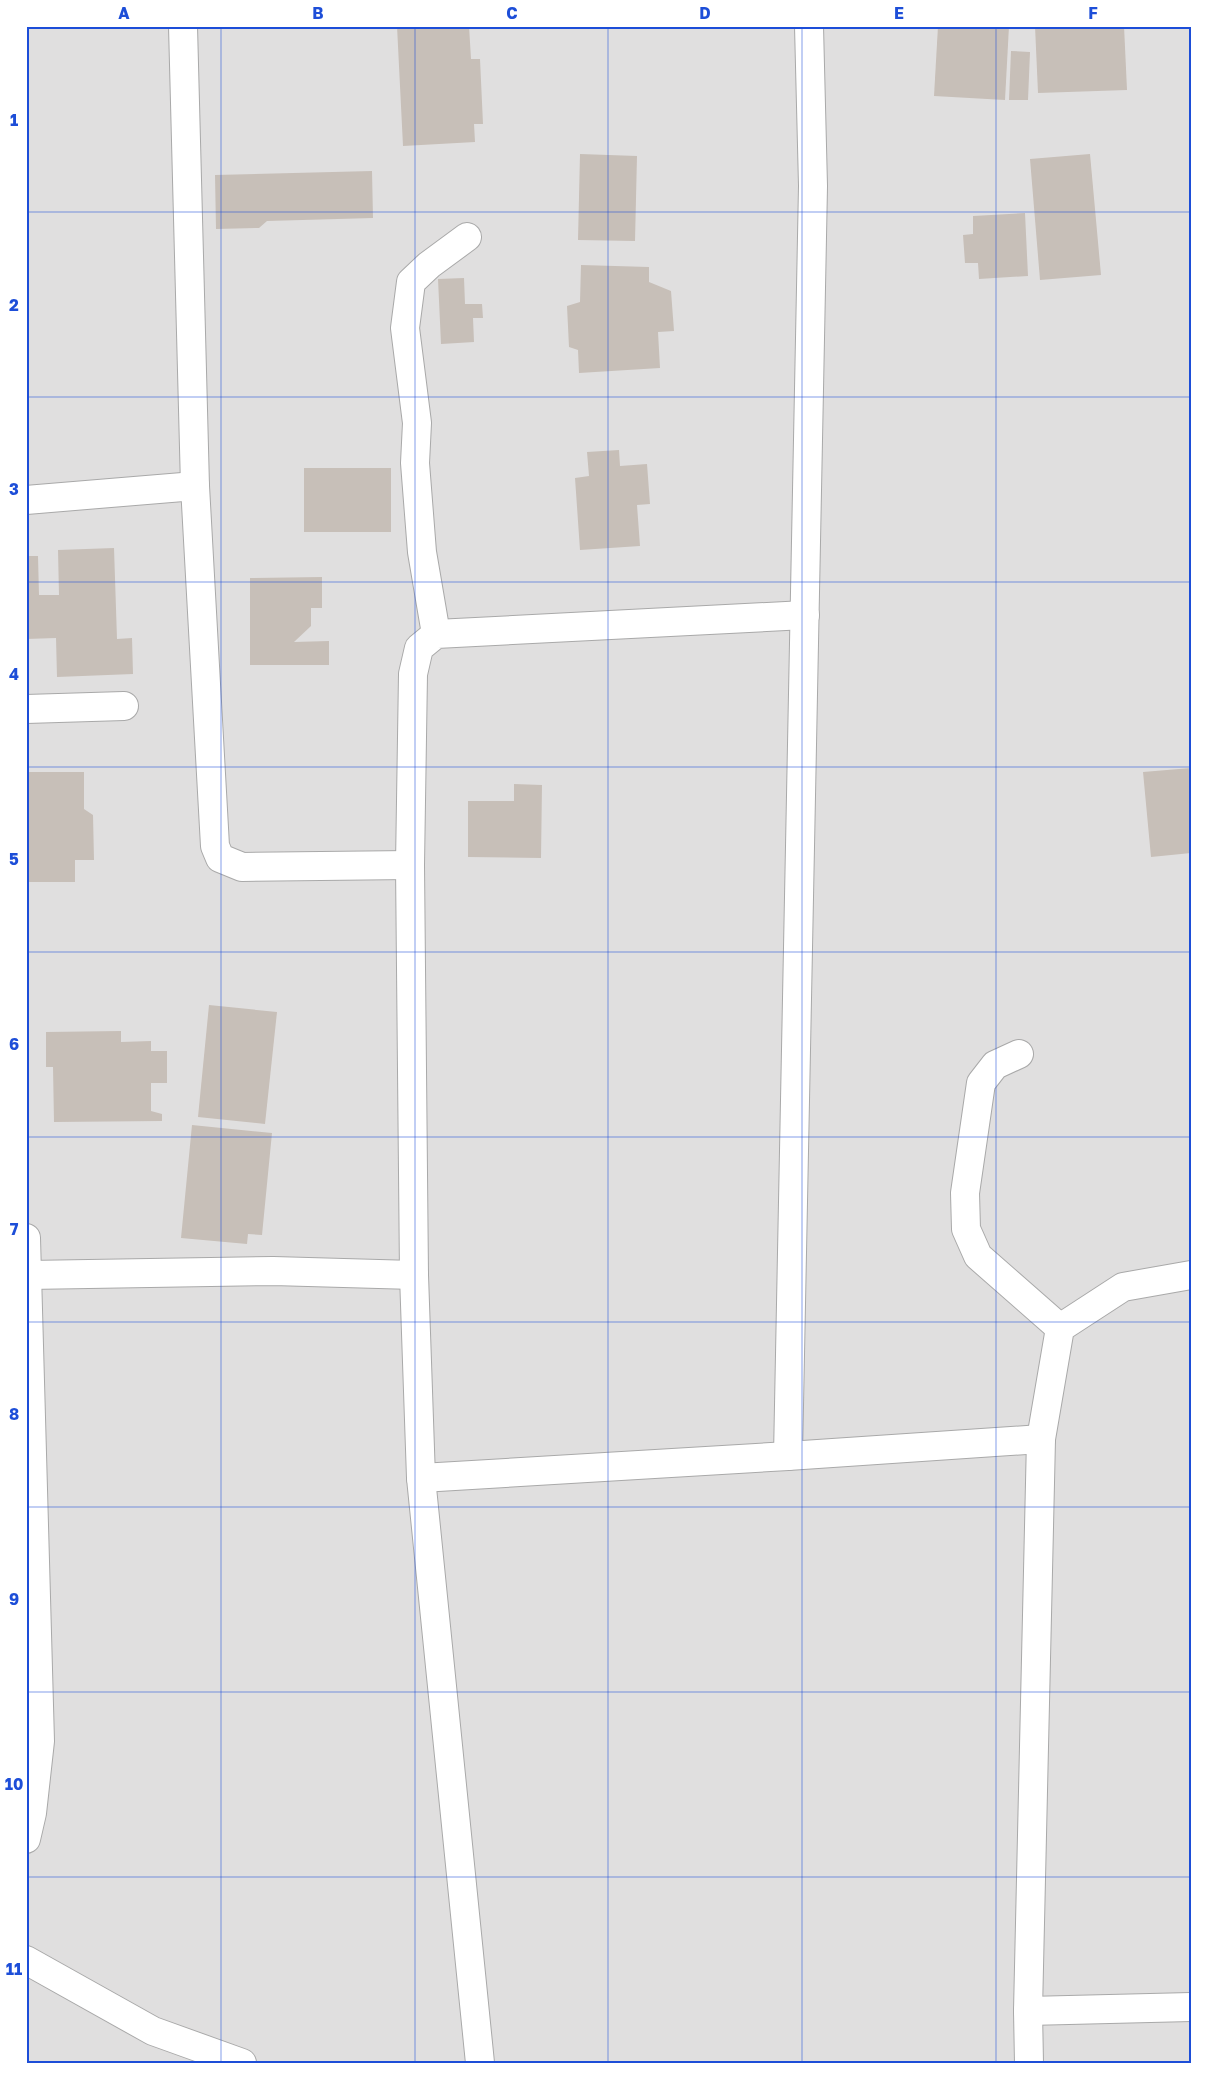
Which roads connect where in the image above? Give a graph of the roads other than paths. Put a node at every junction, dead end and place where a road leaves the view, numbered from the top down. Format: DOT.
graph roads {
  1 [pos="183,26"];
  2 [pos="809,26"];
  3 [pos="467,237"];
  4 [pos="195,486"];
  5 [pos="26,500"];
  6 [pos="805,615"];
  7 [pos="436,634"];
  8 [pos="124,706"];
  9 [pos="26,709"];
  10 [pos="410,865"];
  11 [pos="1019,1054"];
  12 [pos="26,1238"];
  13 [pos="28,1275"];
  14 [pos="414,1275"];
  15 [pos="1191,1275"];
  16 [pos="1060,1328"];
  17 [pos="1041,1439"];
  18 [pos="788,1456"];
  19 [pos="421,1478"];
  20 [pos="28,1821"];
  21 [pos="26,1960"];
  22 [pos="1191,2007"];
  23 [pos="1028,2011"];
  24 [pos="242,2063"];
  25 [pos="480,2063"];
  26 [pos="1029,2063"];
  1 -- 4 [label="street"];
  2 -- 6 [label="street"];
  3 -- 7 [label="street"];
  4 -- 5 [label="street"];
  4 -- 10 [label="street"];
  6 -- 7 [label="street"];
  6 -- 18 [label="street"];
  7 -- 10 [label="street"];
  8 -- 9 [label="street"];
  10 -- 14 [label="street"];
  11 -- 16 [label="street"];
  12 -- 13 [label="street"];
  13 -- 14 [label="street"];
  13 -- 20 [label="street"];
  14 -- 19 [label="street"];
  15 -- 16 [label="street"];
  16 -- 17 [label="street"];
  17 -- 18 [label="street"];
  17 -- 23 [label="street"];
  18 -- 19 [label="street"];
  19 -- 25 [label="street"];
  21 -- 24 [label="street"];
  22 -- 23 [label="street"];
  23 -- 26 [label="street"];
}
